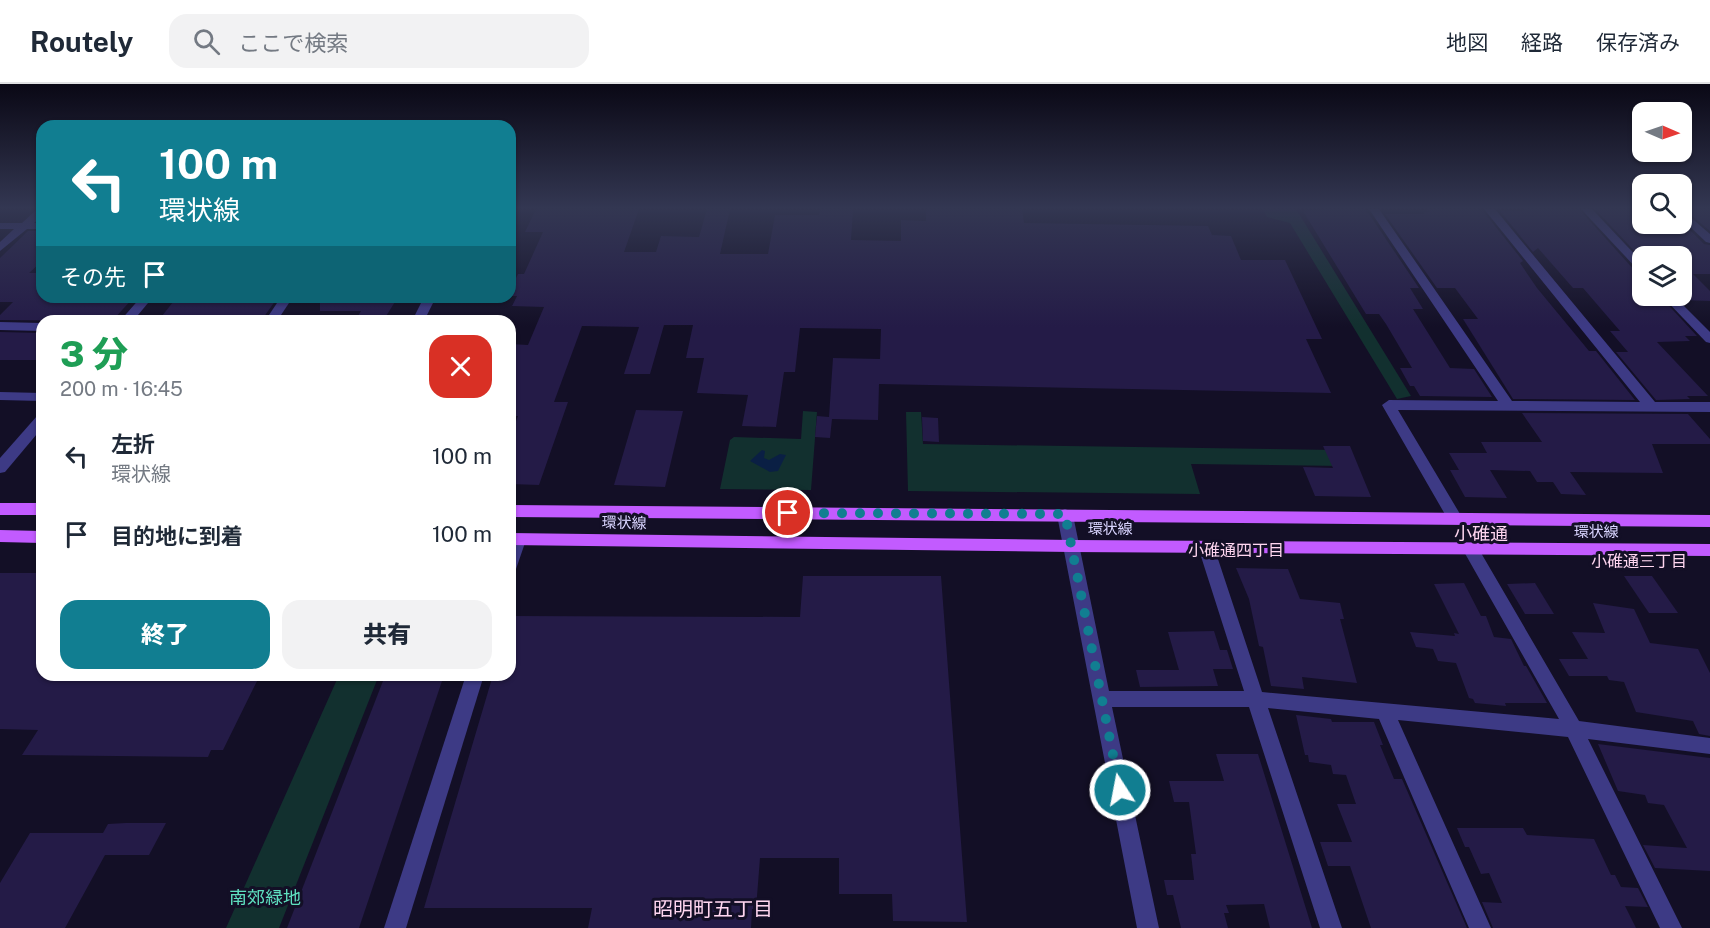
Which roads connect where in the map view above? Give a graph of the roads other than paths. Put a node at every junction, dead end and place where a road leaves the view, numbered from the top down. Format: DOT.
graph roads {
  1 [pos="1401,248"];
  2 [pos="1522,248"];
  3 [pos="142,303"];
  4 [pos="1678,306"];
  5 [pos="131,315"];
  6 [pos="0,326"];
  7 [pos="36,327"];
  8 [pos="1710,339"];
  9 [pos="0,396"];
  10 [pos="36,397"];
  11 [pos="1508,406"];
  12 [pos="1652,406"];
  13 [pos="1705,407"];
  14 [pos="1710,419"];
  15 [pos="36,426"];
  16 [pos="0,468"];
  17 [pos="0,509"];
  18 [pos="36,509"];
  19 [pos="516,511"];
  20 [pos="1065,514"];
  21 [pos="1455,519"];
  22 [pos="1710,521"];
  23 [pos="0,536"];
  24 [pos="36,537"];
  25 [pos="516,540"];
  26 [pos="1071,546"];
  27 [pos="1206,548"];
  28 [pos="1471,550"];
  29 [pos="1710,550"];
  30 [pos="473,681"];
  31 [pos="1102,699"];
  32 [pos="1256,699"];
  33 [pos="1385,711"];
  34 [pos="1574,729"];
  35 [pos="1710,746"];
  36 [pos="395,928"];
  37 [pos="1148,928"];
  38 [pos="1331,928"];
  39 [pos="1480,928"];
  40 [pos="1671,928"];
  1 -- 11 [label="street"];
  2 -- 12 [label="street"];
  3 -- 5 [label="street"];
  4 -- 8 [label="street"];
  6 -- 7 [label="street"];
  9 -- 10 [label="street"];
  11 -- 12 [label="street"];
  11 -- 21 [label="street"];
  12 -- 13 [label="street"];
  13 -- 14 [label="street"];
  15 -- 16 [label="street"];
  17 -- 18 [label="main road"];
  19 -- 20 [label="main road, 環状線"];
  20 -- 21 [label="main road, 環状線"];
  20 -- 26 [label="street"];
  21 -- 22 [label="main road, 環状線"];
  23 -- 24 [label="main road"];
  25 -- 26 [label="main road, 環状線"];
  26 -- 27 [label="main road, 環状線"];
  26 -- 31 [label="street"];
  27 -- 28 [label="main road, 環状線"];
  27 -- 32 [label="street"];
  28 -- 29 [label="main road, 環状線"];
  28 -- 34 [label="street"];
  30 -- 36 [label="street"];
  31 -- 32 [label="street"];
  31 -- 37 [label="street"];
  32 -- 33 [label="street"];
  32 -- 38 [label="street"];
  33 -- 34 [label="street"];
  33 -- 39 [label="street"];
  34 -- 35 [label="street"];
  34 -- 40 [label="street"];
}
